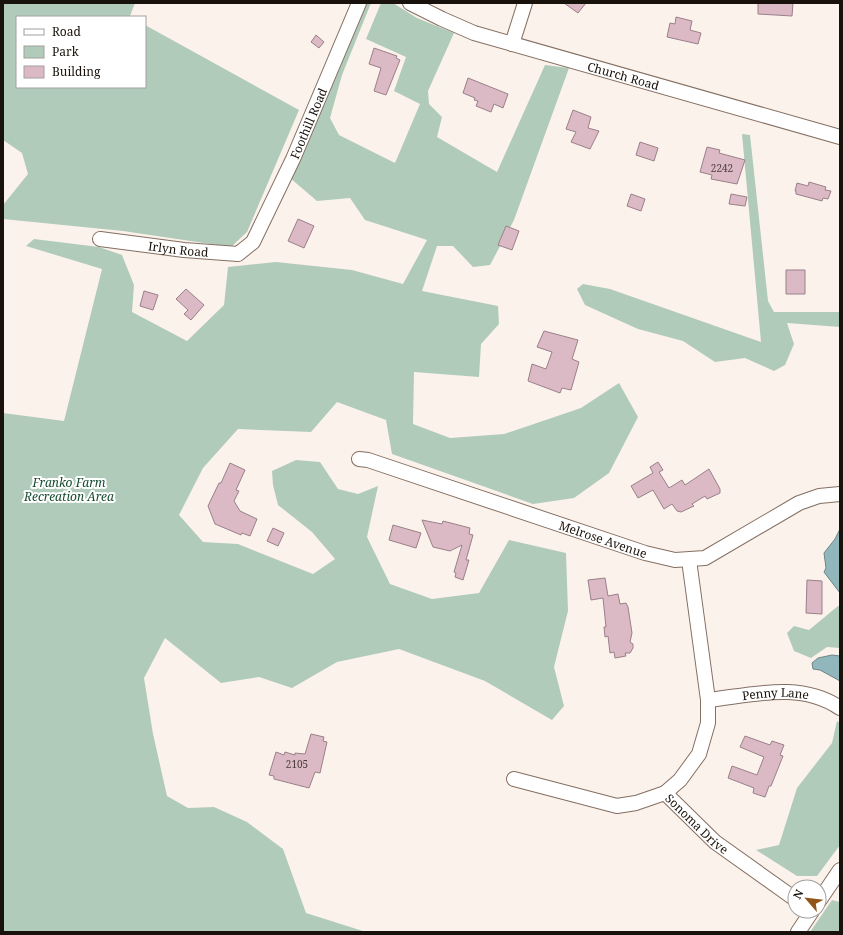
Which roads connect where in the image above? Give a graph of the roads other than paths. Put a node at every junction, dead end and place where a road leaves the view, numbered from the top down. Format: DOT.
graph roads {
  1 [pos="359,3"];
  2 [pos="410,3"];
  3 [pos="525,3"];
  4 [pos="512,44"];
  5 [pos="840,137"];
  6 [pos="100,239"];
  7 [pos="253,242"];
  8 [pos="359,459"];
  9 [pos="840,494"];
  10 [pos="689,560"];
  11 [pos="708,700"];
  12 [pos="840,708"];
  13 [pos="514,779"];
  14 [pos="665,793"];
  15 [pos="840,870"];
  16 [pos="827,889"];
  17 [pos="787,893"];
  18 [pos="807,919"];
  19 [pos="798,932"];
  1 -- 7 [label="street, Foothill Road"];
  2 -- 4 [label="street, Church Road"];
  3 -- 4 [label="street"];
  4 -- 5 [label="street, Church Road"];
  6 -- 7 [label="street, Irlyn Road"];
  8 -- 10 [label="street, Melrose Avenue"];
  9 -- 10 [label="street, Melrose Avenue"];
  10 -- 11 [label="street, Sonoma Drive"];
  11 -- 12 [label="street, Penny Lane"];
  11 -- 14 [label="street, Sonoma Drive"];
  13 -- 14 [label="street"];
  14 -- 17 [label="street, Sonoma Drive"];
  15 -- 16 [label="street"];
  18 -- 19 [label="street"];
}
